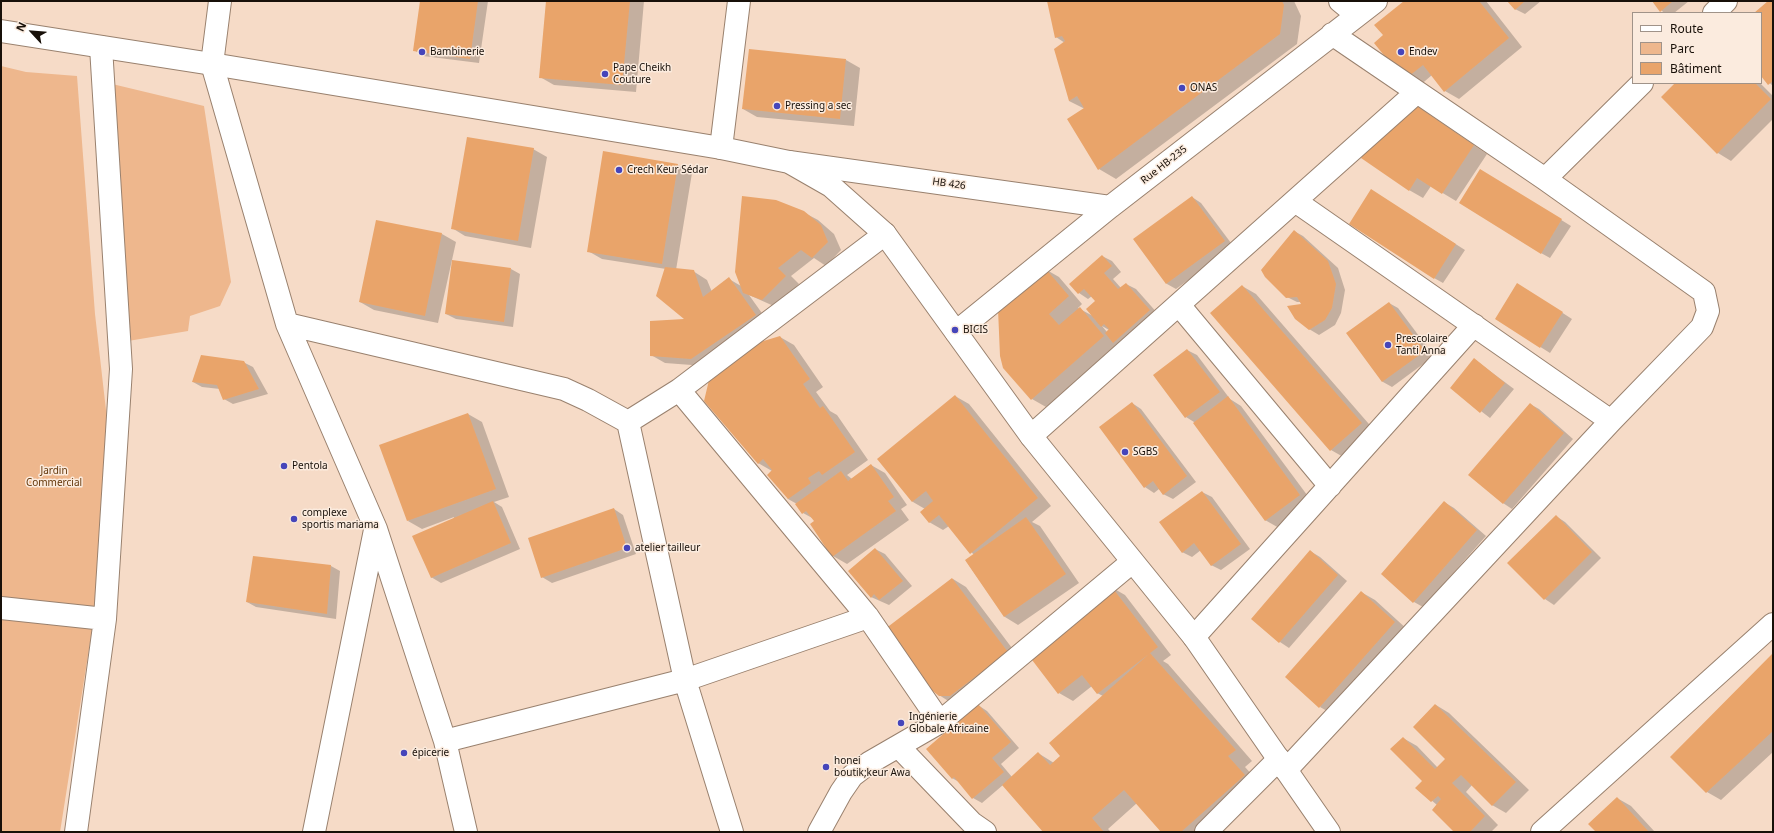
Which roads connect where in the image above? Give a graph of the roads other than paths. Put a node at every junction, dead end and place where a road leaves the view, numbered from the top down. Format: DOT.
graph roads {
  1 [pos="220,1"];
  2 [pos="739,1"];
  3 [pos="1340,1"];
  4 [pos="1376,1"];
  5 [pos="1726,1"];
  6 [pos="1715,12"];
  7 [pos="1358,15"];
  8 [pos="1,31"];
  9 [pos="1332,34"];
  10 [pos="101,46"];
  11 [pos="212,64"];
  12 [pos="1641,84"];
  13 [pos="1417,92"];
  14 [pos="721,148"];
  15 [pos="789,162"];
  16 [pos="1545,179"];
  17 [pos="1295,201"];
  18 [pos="1110,207"];
  19 [pos="885,234"];
  20 [pos="1179,305"];
  21 [pos="287,324"];
  22 [pos="1474,326"];
  23 [pos="956,332"];
  24 [pos="679,390"];
  25 [pos="1611,421"];
  26 [pos="628,422"];
  27 [pos="1031,436"];
  28 [pos="1330,486"];
  29 [pos="376,529"];
  30 [pos="1132,562"];
  31 [pos="1,608"];
  32 [pos="868,617"];
  33 [pos="105,619"];
  34 [pos="1773,624"];
  35 [pos="1194,638"];
  36 [pos="685,680"];
  37 [pos="940,722"];
  38 [pos="445,741"];
  39 [pos="899,747"];
  40 [pos="1283,765"];
  41 [pos="76,832"];
  42 [pos="314,832"];
  43 [pos="466,832"];
  44 [pos="732,832"];
  45 [pos="819,832"];
  46 [pos="985,832"];
  47 [pos="1206,832"];
  48 [pos="1329,832"];
  49 [pos="1542,832"];
  1 -- 11 [label="street"];
  2 -- 14 [label="street"];
  3 -- 7 [label="street"];
  4 -- 7 [label="street, Rue HB-235"];
  5 -- 6 [label="street"];
  7 -- 9 [label="street, Rue HB-235"];
  8 -- 10 [label="street"];
  9 -- 13 [label="street"];
  9 -- 18 [label="street, Rue HB-235"];
  10 -- 11 [label="street"];
  10 -- 33 [label="street"];
  11 -- 14 [label="street"];
  11 -- 21 [label="street"];
  12 -- 16 [label="street"];
  13 -- 16 [label="street"];
  13 -- 17 [label="street"];
  14 -- 15 [label="street"];
  15 -- 18 [label="street, HB 426"];
  15 -- 19 [label="street"];
  16 -- 25 [label="street"];
  17 -- 20 [label="street"];
  17 -- 22 [label="street"];
  18 -- 23 [label="street, Rue HB-235"];
  19 -- 23 [label="street"];
  19 -- 24 [label="street"];
  20 -- 27 [label="street"];
  20 -- 28 [label="street"];
  21 -- 26 [label="street"];
  21 -- 29 [label="street"];
  22 -- 25 [label="street"];
  22 -- 28 [label="street"];
  23 -- 27 [label="street"];
  24 -- 26 [label="street"];
  24 -- 32 [label="street"];
  25 -- 40 [label="street"];
  26 -- 36 [label="street"];
  27 -- 30 [label="street"];
  28 -- 35 [label="street"];
  29 -- 38 [label="street"];
  29 -- 42 [label="street"];
  30 -- 35 [label="street"];
  30 -- 37 [label="street"];
  31 -- 33 [label="street"];
  32 -- 36 [label="street"];
  32 -- 37 [label="street"];
  33 -- 41 [label="street"];
  34 -- 49 [label="street"];
  35 -- 40 [label="street"];
  36 -- 38 [label="street"];
  36 -- 44 [label="street"];
  37 -- 39 [label="street"];
  38 -- 43 [label="street"];
  39 -- 45 [label="street"];
  39 -- 46 [label="street"];
  40 -- 47 [label="street"];
  40 -- 48 [label="street"];
}
